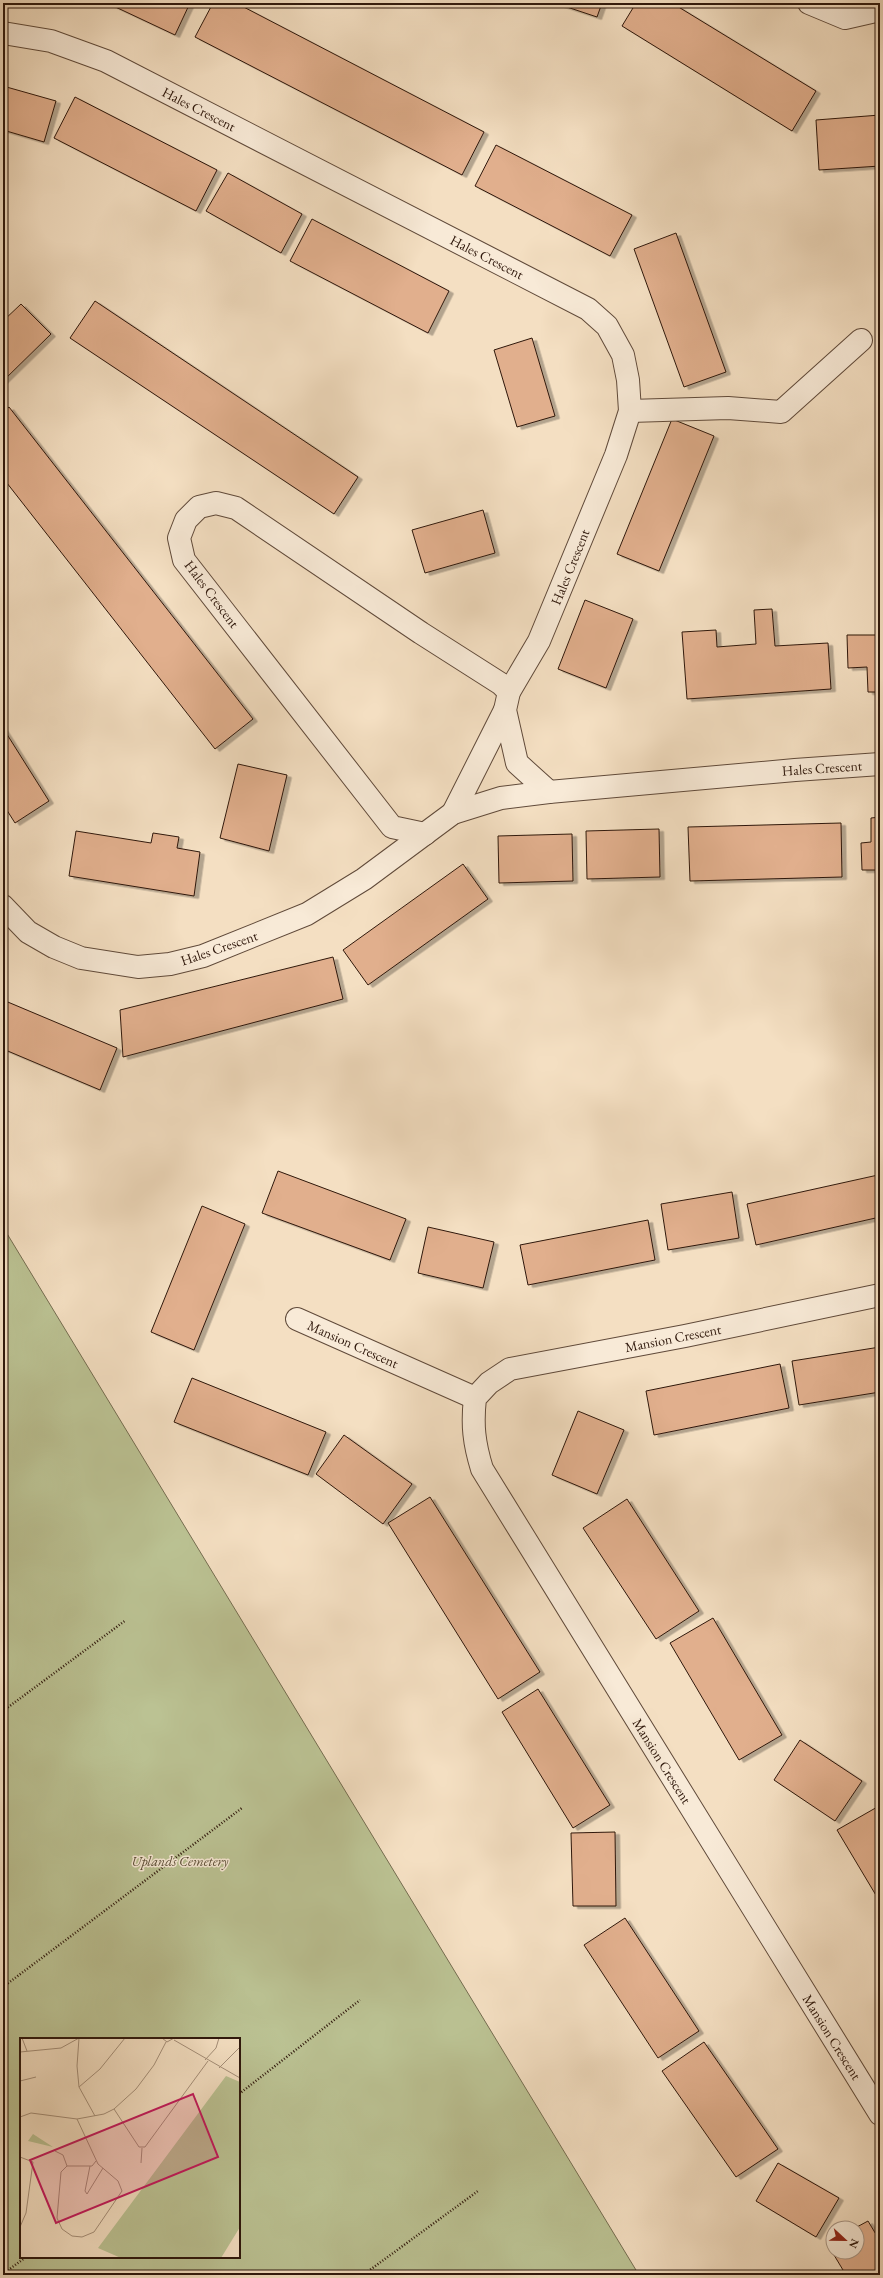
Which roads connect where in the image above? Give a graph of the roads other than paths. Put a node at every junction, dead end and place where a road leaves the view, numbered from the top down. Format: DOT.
graph roads {
  1 [pos="809,3"];
  2 [pos="880,10"];
  3 [pos="3,33"];
  4 [pos="861,340"];
  5 [pos="630,411"];
  6 [pos="507,701"];
  7 [pos="880,764"];
  8 [pos="549,792"];
  9 [pos="453,813"];
  10 [pos="425,834"];
  11 [pos="3,906"];
  12 [pos="880,1295"];
  13 [pos="297,1319"];
  14 [pos="475,1398"];
  15 [pos="880,2114"];
  1 -- 2 [label="street"];
  3 -- 5 [label="street, Hales Crescent"];
  4 -- 5 [label="street"];
  5 -- 6 [label="street, Hales Crescent"];
  6 -- 8 [label="street"];
  6 -- 9 [label="street"];
  6 -- 10 [label="street, Hales Crescent"];
  7 -- 8 [label="street, Hales Crescent"];
  8 -- 9 [label="street, Hales Crescent"];
  9 -- 10 [label="street, Hales Crescent"];
  10 -- 11 [label="street, Hales Crescent"];
  12 -- 14 [label="street, Mansion Crescent"];
  13 -- 14 [label="street, Mansion Crescent"];
  14 -- 15 [label="street, Mansion Crescent"];
}
